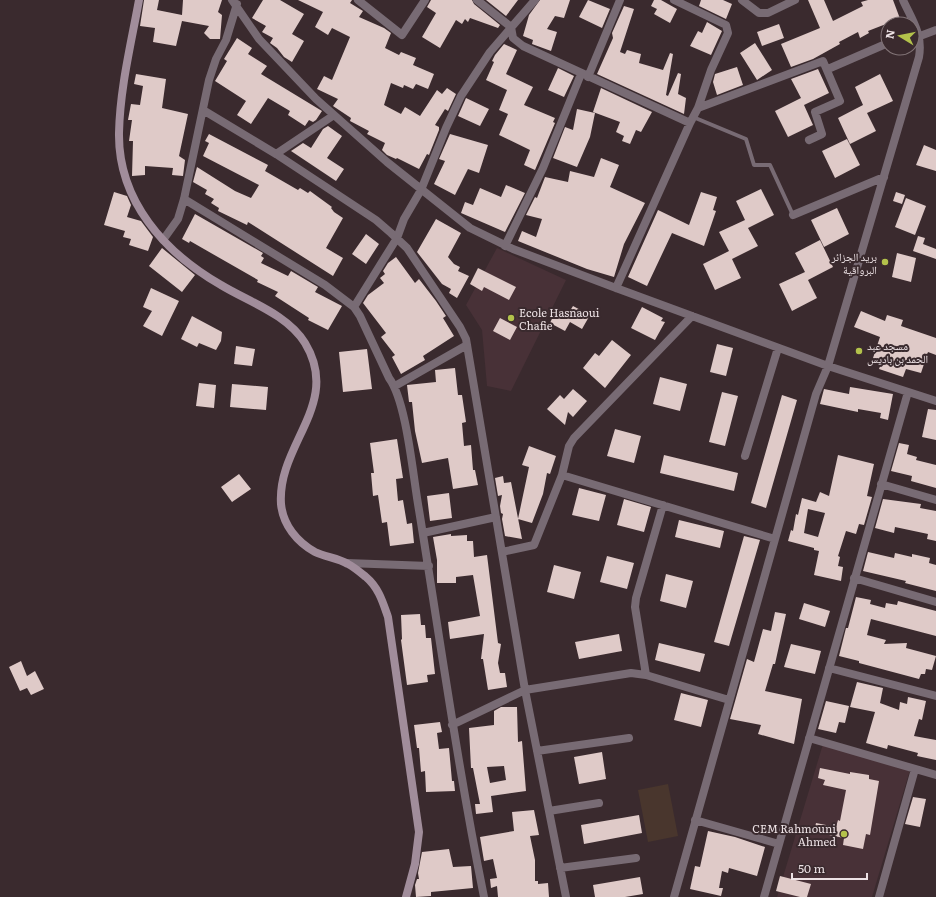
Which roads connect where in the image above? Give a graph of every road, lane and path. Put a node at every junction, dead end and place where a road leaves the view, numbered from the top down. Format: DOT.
graph roads {
  1 [pos="139,0"];
  2 [pos="358,0"];
  3 [pos="425,0"];
  4 [pos="477,0"];
  5 [pos="535,0"];
  6 [pos="620,0"];
  7 [pos="674,0"];
  8 [pos="742,0"];
  9 [pos="795,0"];
  10 [pos="903,0"];
  11 [pos="236,2"];
  12 [pos="909,16"];
  13 [pos="511,27"];
  14 [pos="936,30"];
  15 [pos="920,32"];
  16 [pos="880,46"];
  17 [pos="919,56"];
  18 [pos="828,69"];
  19 [pos="584,75"];
  20 [pos="698,108"];
  21 [pos="203,110"];
  22 [pos="334,115"];
  23 [pos="691,120"];
  24 [pos="809,140"];
  25 [pos="276,154"];
  26 [pos="884,177"];
  27 [pos="421,190"];
  28 [pos="184,199"];
  29 [pos="792,215"];
  30 [pos="397,238"];
  31 [pos="163,240"];
  32 [pos="505,246"];
  33 [pos="616,288"];
  34 [pos="354,307"];
  35 [pos="692,316"];
  36 [pos="467,345"];
  37 [pos="778,348"];
  38 [pos="828,366"];
  39 [pos="395,386"];
  40 [pos="908,392"];
  41 [pos="936,401"];
  42 [pos="745,456"];
  43 [pos="562,475"];
  44 [pos="881,484"];
  45 [pos="936,500"];
  46 [pos="663,505"];
  47 [pos="496,517"];
  48 [pos="423,533"];
  49 [pos="775,539"];
  50 [pos="502,552"];
  51 [pos="347,563"];
  52 [pos="429,566"];
  53 [pos="854,578"];
  54 [pos="936,602"];
  55 [pos="829,668"];
  56 [pos="646,675"];
  57 [pos="525,690"];
  58 [pos="936,696"];
  59 [pos="730,700"];
  60 [pos="452,725"];
  61 [pos="628,738"];
  62 [pos="809,738"];
  63 [pos="537,751"];
  64 [pos="915,769"];
  65 [pos="936,775"];
  66 [pos="599,803"];
  67 [pos="549,811"];
  68 [pos="695,820"];
  69 [pos="779,844"];
  70 [pos="636,858"];
  71 [pos="560,868"];
  72 [pos="406,897"];
  73 [pos="484,897"];
  74 [pos="566,897"];
  75 [pos="674,897"];
  76 [pos="764,897"];
  77 [pos="879,897"];
  1 -- 31 [label="street"];
  2 -- 3 [label="street"];
  4 -- 13 [label="street"];
  5 -- 13 [label="street"];
  6 -- 19 [label="street"];
  7 -- 20 [label="street"];
  8 -- 9 [label="street"];
  10 -- 12 [label="street"];
  11 -- 21 [label="street"];
  11 -- 22 [label="street"];
  13 -- 19 [label="street"];
  13 -- 27 [label="street"];
  14 -- 15 [label="street"];
  16 -- 18 [label="street"];
  17 -- 26 [label="street"];
  18 -- 20 [label="street"];
  18 -- 24 [label="street"];
  19 -- 23 [label="street"];
  19 -- 32 [label="street"];
  20 -- 23 [label="street"];
  21 -- 25 [label="street"];
  21 -- 28 [label="street"];
  22 -- 25 [label="street"];
  22 -- 27 [label="street"];
  23 -- 29 [label="lane"];
  23 -- 33 [label="street"];
  25 -- 30 [label="street"];
  26 -- 29 [label="street"];
  26 -- 38 [label="street"];
  27 -- 30 [label="street"];
  27 -- 32 [label="street"];
  28 -- 31 [label="street"];
  28 -- 34 [label="street"];
  30 -- 34 [label="street"];
  30 -- 36 [label="street"];
  31 -- 51 [label="street"];
  32 -- 33 [label="street"];
  33 -- 35 [label="street"];
  34 -- 39 [label="street"];
  35 -- 37 [label="street"];
  35 -- 43 [label="street"];
  36 -- 39 [label="street"];
  36 -- 47 [label="street"];
  37 -- 38 [label="street"];
  37 -- 42 [label="street"];
  38 -- 40 [label="street"];
  38 -- 49 [label="street"];
  39 -- 48 [label="street"];
  40 -- 41 [label="street"];
  40 -- 44 [label="street"];
  43 -- 46 [label="street"];
  43 -- 50 [label="street"];
  44 -- 45 [label="street"];
  44 -- 53 [label="street"];
  46 -- 49 [label="street"];
  46 -- 56 [label="street"];
  47 -- 48 [label="street"];
  47 -- 50 [label="street"];
  48 -- 52 [label="street"];
  49 -- 59 [label="street"];
  50 -- 57 [label="street"];
  51 -- 52 [label="street"];
  51 -- 72 [label="street"];
  52 -- 60 [label="street"];
  53 -- 54 [label="street"];
  53 -- 55 [label="street"];
  55 -- 58 [label="street"];
  55 -- 62 [label="street"];
  56 -- 57 [label="street"];
  56 -- 59 [label="street"];
  57 -- 60 [label="street"];
  57 -- 63 [label="street"];
  59 -- 68 [label="street"];
  60 -- 73 [label="street"];
  61 -- 63 [label="street"];
  62 -- 64 [label="street"];
  62 -- 69 [label="street"];
  63 -- 67 [label="street"];
  64 -- 65 [label="street"];
  64 -- 77 [label="street"];
  66 -- 67 [label="street"];
  67 -- 71 [label="street"];
  68 -- 69 [label="street"];
  68 -- 75 [label="street"];
  69 -- 76 [label="street"];
  70 -- 71 [label="street"];
  71 -- 74 [label="street"];
}
